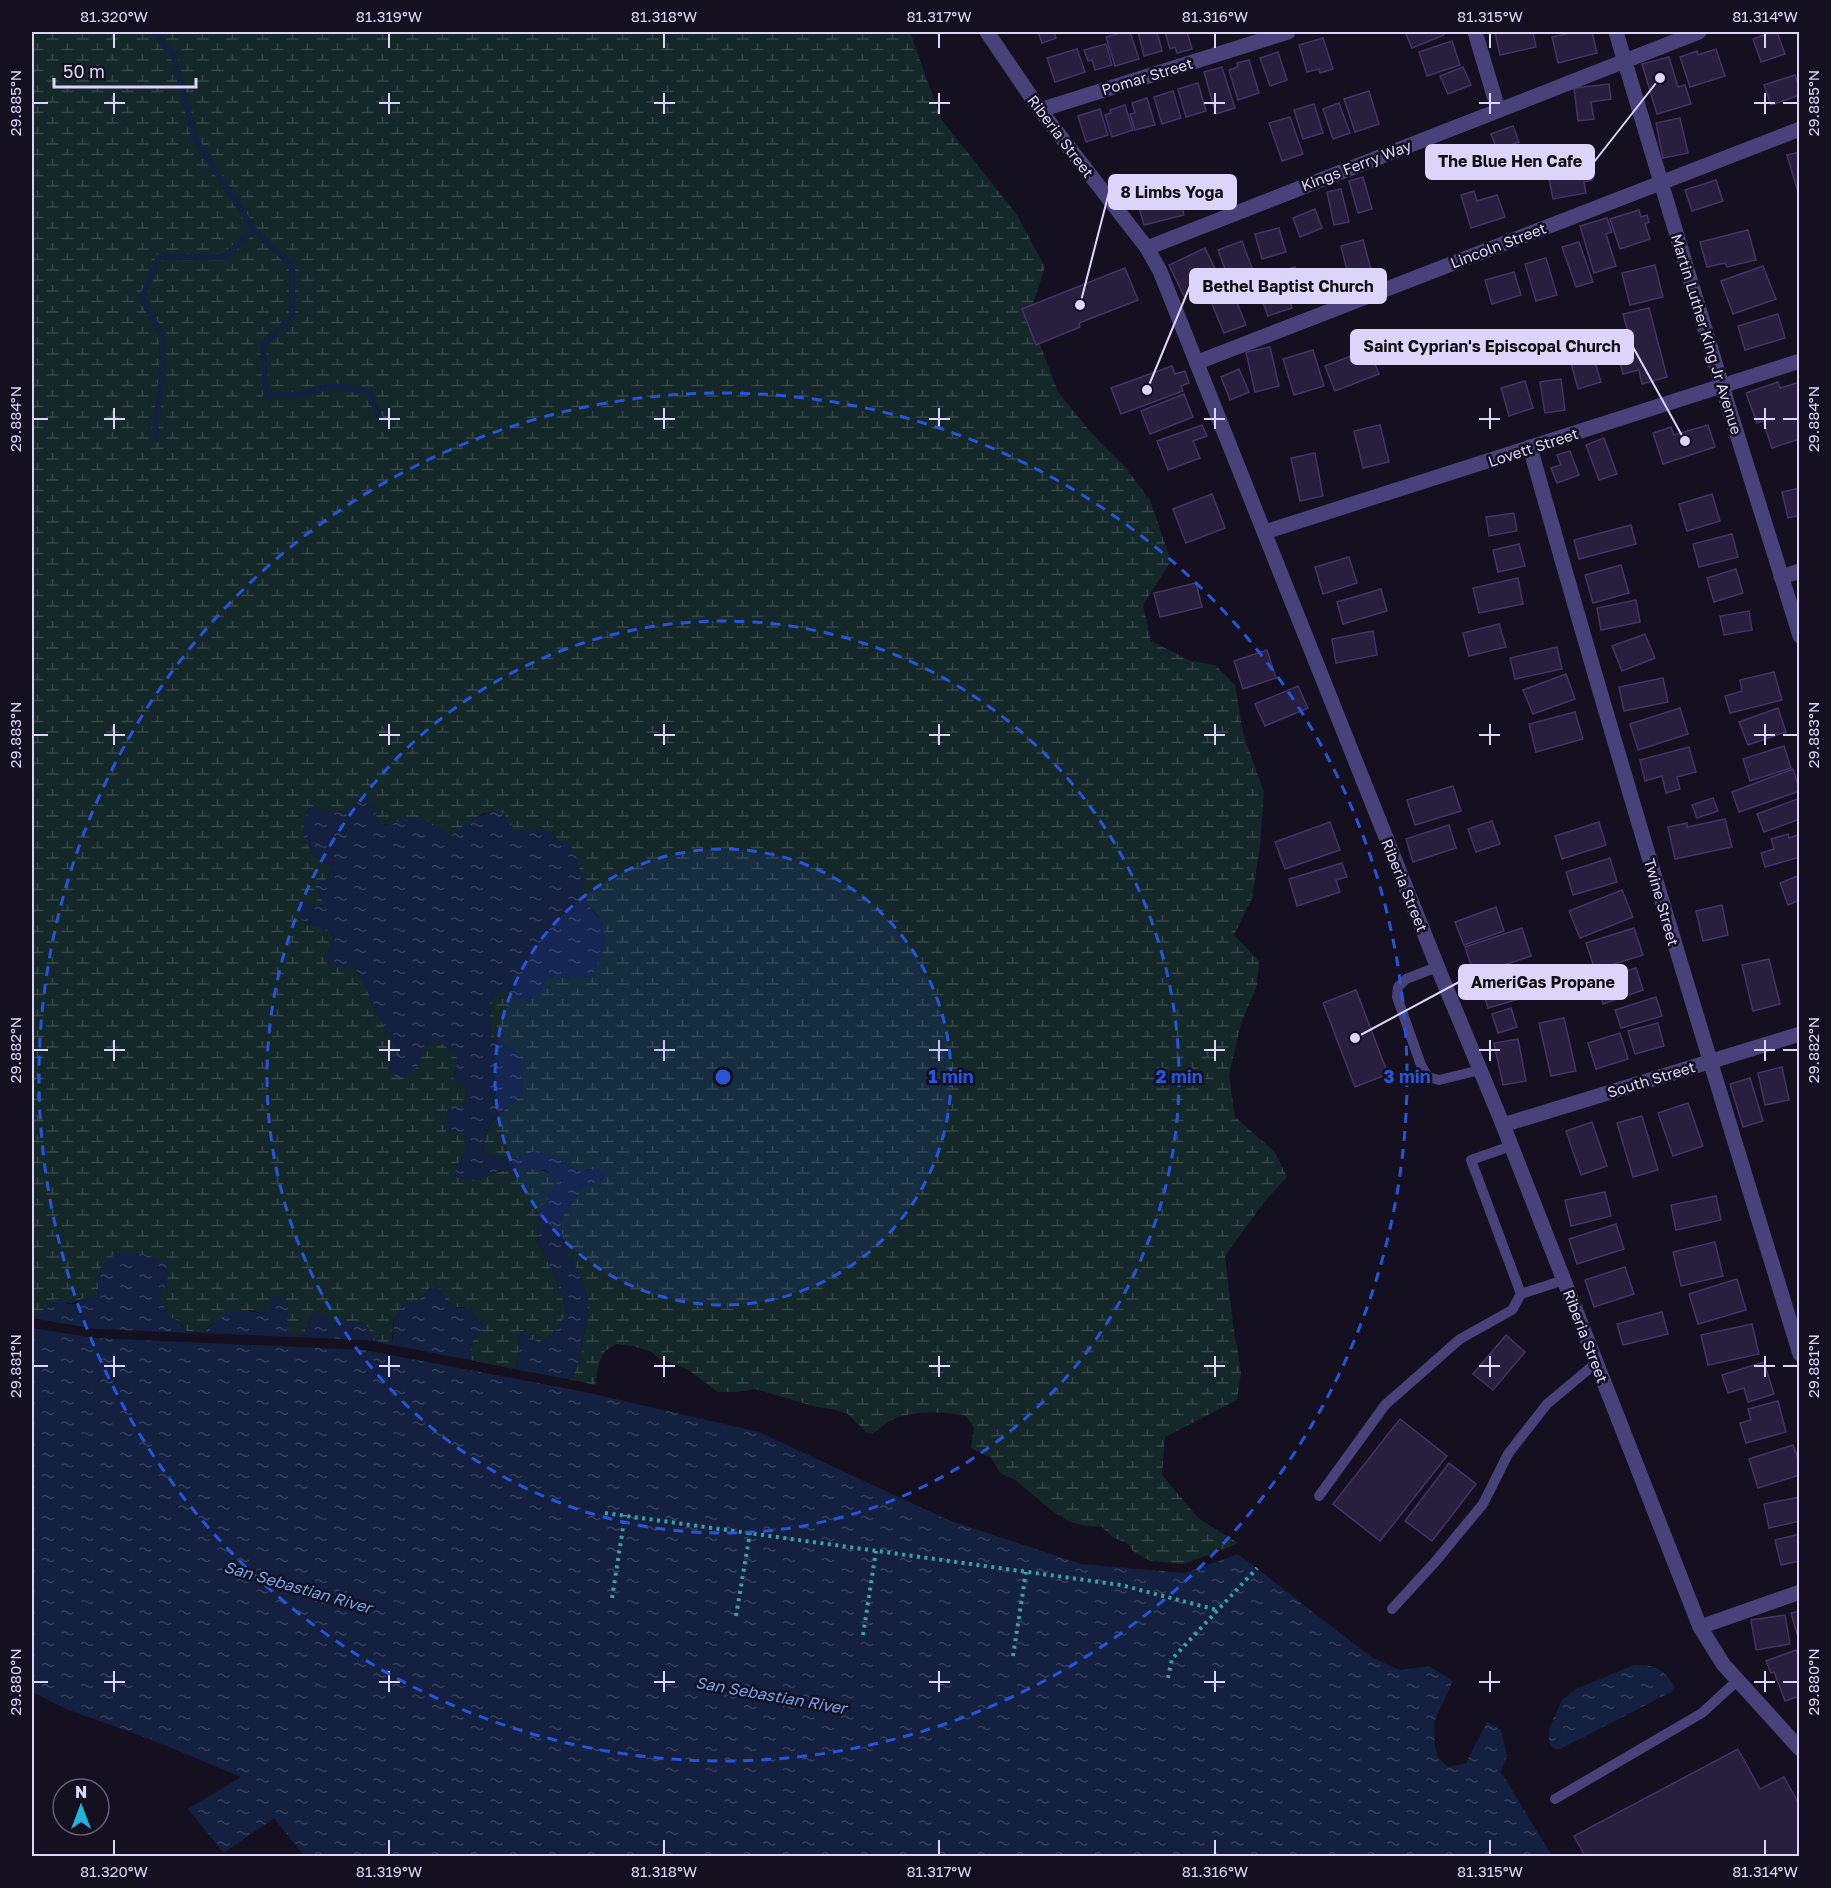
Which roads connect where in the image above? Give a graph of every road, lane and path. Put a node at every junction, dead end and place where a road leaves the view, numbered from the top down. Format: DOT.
graph roads {
  1 [pos="987,32"];
  2 [pos="1288,32"];
  3 [pos="1474,32"];
  4 [pos="1616,32"];
  5 [pos="1699,32"];
  6 [pos="1625,61"];
  7 [pos="1498,109"];
  8 [pos="1040,110"];
  9 [pos="1800,129"];
  10 [pos="1661,183"];
  11 [pos="1147,248"];
  12 [pos="1800,361"];
  13 [pos="1198,362"];
  14 [pos="1722,386"];
  15 [pos="1530,447"];
  16 [pos="1265,532"];
  17 [pos="1800,571"];
  18 [pos="1781,577"];
  19 [pos="1800,636"];
  20 [pos="1437,967"];
  21 [pos="1800,1034"];
  22 [pos="1709,1061"];
  23 [pos="1480,1070"];
  24 [pos="1503,1125"];
  25 [pos="1511,1146"];
  26 [pos="1564,1280"];
  27 [pos="1521,1294"];
  28 [pos="1800,1354"];
  29 [pos="1596,1363"];
  30 [pos="1319,1496"];
  31 [pos="605,1513"];
  32 [pos="625,1515"];
  33 [pos="750,1533"];
  34 [pos="876,1551"];
  35 [pos="1257,1568"];
  36 [pos="1026,1572"];
  37 [pos="1800,1592"];
  38 [pos="612,1598"];
  39 [pos="1392,1609"];
  40 [pos="1217,1610"];
  41 [pos="736,1616"];
  42 [pos="1700,1627"];
  43 [pos="864,1635"];
  44 [pos="1013,1656"];
  45 [pos="1168,1678"];
  46 [pos="1738,1680"];
  47 [pos="1778,1724"];
  48 [pos="1800,1727"];
  49 [pos="1800,1749"];
  50 [pos="1555,1799"];
  1 -- 8 [label="street, Riberia Street"];
  2 -- 8 [label="street, Pomar Street"];
  3 -- 7 [label="street"];
  4 -- 6 [label="street, Martin Luther King Jr Avenue"];
  5 -- 6 [label="street, Kings Ferry Way"];
  6 -- 7 [label="street, Kings Ferry Way"];
  6 -- 10 [label="street, Martin Luther King Jr Avenue"];
  7 -- 11 [label="street, Kings Ferry Way"];
  8 -- 11 [label="street, Riberia Street"];
  9 -- 10 [label="street, Lincoln Street"];
  10 -- 13 [label="street, Lincoln Street"];
  10 -- 14 [label="street, Martin Luther King Jr Avenue"];
  11 -- 13 [label="street, Riberia Street"];
  12 -- 14 [label="street, Lovett Street"];
  13 -- 16 [label="street, Riberia Street"];
  14 -- 15 [label="street, Lovett Street"];
  14 -- 18 [label="street, Martin Luther King Jr Avenue"];
  15 -- 16 [label="street, Lovett Street"];
  15 -- 22 [label="street, Twine Street"];
  16 -- 20 [label="street, Riberia Street"];
  17 -- 18 [label="street"];
  18 -- 19 [label="street, Martin Luther King Jr Avenue"];
  20 -- 23 [label="street, Riberia Street"];
  20 -- 23 [label="lane"];
  21 -- 22 [label="street, South Street"];
  22 -- 24 [label="street, South Street"];
  22 -- 28 [label="street, Twine Street"];
  23 -- 24 [label="street, Riberia Street"];
  24 -- 25 [label="street, Riberia Street"];
  25 -- 26 [label="street, Riberia Street"];
  25 -- 27 [label="lane"];
  26 -- 27 [label="lane"];
  26 -- 29 [label="street, Riberia Street"];
  27 -- 30 [label="lane"];
  29 -- 39 [label="lane"];
  29 -- 42 [label="street, Riberia Street"];
  31 -- 32 [label="path"];
  32 -- 33 [label="path"];
  32 -- 38 [label="path"];
  33 -- 34 [label="path"];
  33 -- 41 [label="path"];
  34 -- 36 [label="path"];
  34 -- 43 [label="path"];
  35 -- 40 [label="path"];
  36 -- 40 [label="path"];
  36 -- 44 [label="path"];
  37 -- 42 [label="street"];
  40 -- 45 [label="path"];
  42 -- 46 [label="street, Riberia Street"];
  46 -- 47 [label="street, Riberia Street"];
  46 -- 50 [label="lane"];
  47 -- 48 [label="street"];
  47 -- 49 [label="street, Riberia Street"];
}
